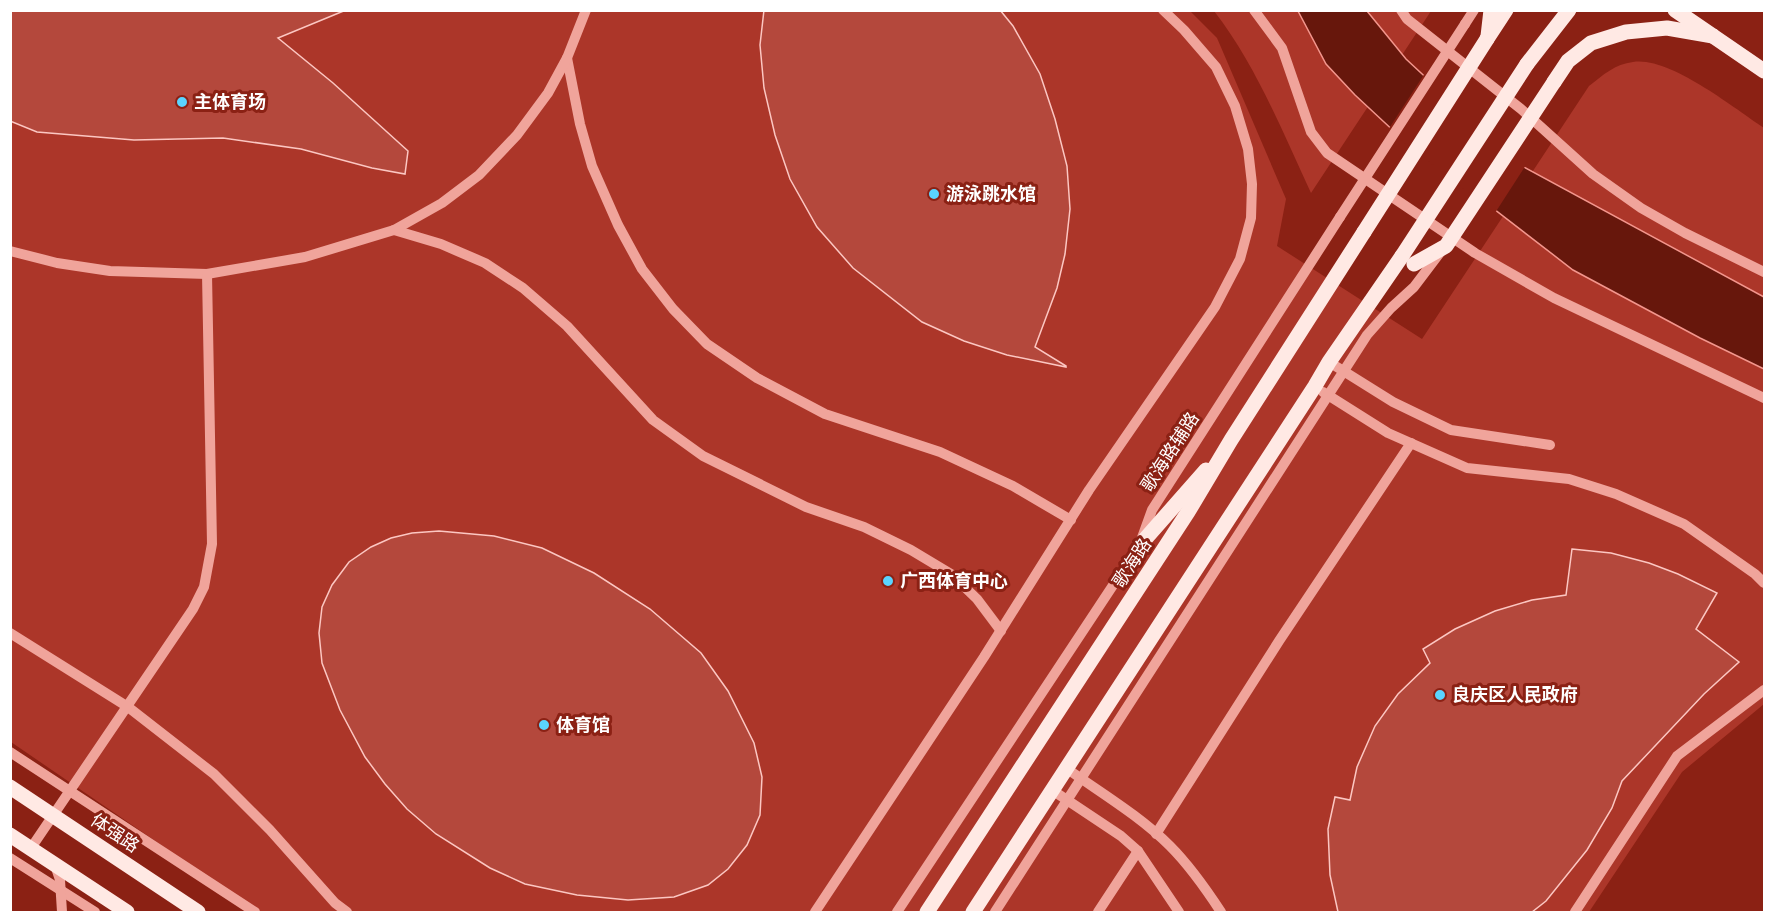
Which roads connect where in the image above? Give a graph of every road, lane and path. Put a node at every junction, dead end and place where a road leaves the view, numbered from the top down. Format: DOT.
graph roads {
  1 [pos="586,10"];
  2 [pos="1163,10"];
  3 [pos="1254,10"];
  4 [pos="1401,10"];
  5 [pos="1473,10"];
  6 [pos="1491,10"];
  7 [pos="1506,10"];
  8 [pos="1569,10"];
  9 [pos="1675,10"];
  10 [pos="1713,36"];
  11 [pos="1487,39"];
  12 [pos="567,58"];
  13 [pos="1764,71"];
  14 [pos="394,230"];
  15 [pos="10,251"];
  16 [pos="1414,264"];
  17 [pos="1764,272"];
  18 [pos="207,274"];
  19 [pos="1329,362"];
  20 [pos="1344,371"];
  21 [pos="1315,386"];
  22 [pos="1328,395"];
  23 [pos="1764,398"];
  24 [pos="1231,440"];
  25 [pos="1411,443"];
  26 [pos="1550,445"];
  27 [pos="1071,520"];
  28 [pos="1139,546"];
  29 [pos="1764,583"];
  30 [pos="1001,631"];
  31 [pos="10,633"];
  32 [pos="1764,690"];
  33 [pos="128,706"];
  34 [pos="10,752"];
  35 [pos="1066,768"];
  36 [pos="1082,779"];
  37 [pos="10,787"];
  38 [pos="1052,790"];
  39 [pos="70,791"];
  40 [pos="1068,800"];
  41 [pos="54,815"];
  42 [pos="1156,834"];
  43 [pos="10,835"];
  44 [pos="31,848"];
  45 [pos="1138,851"];
  46 [pos="10,858"];
  47 [pos="55,865"];
  48 [pos="62,891"];
  49 [pos="62,912"];
  50 [pos="95,912"];
  51 [pos="127,912"];
  52 [pos="198,912"];
  53 [pos="255,912"];
  54 [pos="347,912"];
  55 [pos="816,912"];
  56 [pos="897,912"];
  57 [pos="927,912"];
  58 [pos="973,912"];
  59 [pos="995,912"];
  60 [pos="1098,912"];
  61 [pos="1179,912"];
  62 [pos="1221,912"];
  63 [pos="1575,912"];
  1 -- 12 [label="street"];
  2 -- 27 [label="street"];
  3 -- 23 [label="street"];
  4 -- 17 [label="street"];
  5 -- 28 [label="street, 歌海路辅路, bridge"];
  6 -- 11 [label="main road"];
  7 -- 11 [label="main road, 歌海路"];
  8 -- 16 [label="main road, bridge"];
  9 -- 10 [label="main road"];
  10 -- 13 [label="main road"];
  10 -- 16 [label="main road, bridge"];
  11 -- 24 [label="main road, 歌海路, bridge"];
  12 -- 14 [label="street"];
  12 -- 27 [label="street"];
  14 -- 18 [label="street"];
  14 -- 30 [label="street"];
  15 -- 18 [label="street"];
  16 -- 19 [label="main road"];
  16 -- 20 [label="street"];
  18 -- 33 [label="street"];
  19 -- 20 [label="street"];
  19 -- 21 [label="main road"];
  20 -- 22 [label="street"];
  20 -- 26 [label="street"];
  21 -- 22 [label="street"];
  21 -- 35 [label="main road"];
  22 -- 25 [label="street"];
  22 -- 36 [label="street"];
  24 -- 28 [label="main road"];
  24 -- 57 [label="main road, 歌海路"];
  25 -- 29 [label="street"];
  25 -- 42 [label="street"];
  27 -- 30 [label="street"];
  28 -- 56 [label="street, 歌海路辅路"];
  30 -- 55 [label="street"];
  31 -- 33 [label="street"];
  32 -- 63 [label="street"];
  33 -- 39 [label="street"];
  33 -- 54 [label="street"];
  34 -- 39 [label="street"];
  35 -- 36 [label="street"];
  35 -- 38 [label="main road"];
  36 -- 40 [label="street"];
  36 -- 42 [label="street"];
  37 -- 41 [label="main road, 体强路"];
  38 -- 40 [label="street"];
  38 -- 58 [label="main road"];
  39 -- 41 [label="street"];
  39 -- 53 [label="street"];
  40 -- 45 [label="street"];
  40 -- 59 [label="street"];
  41 -- 44 [label="street"];
  41 -- 52 [label="main road, 体强路"];
  42 -- 62 [label="street"];
  43 -- 44 [label="main road"];
  44 -- 47 [label="main road"];
  45 -- 60 [label="street"];
  45 -- 61 [label="street"];
  46 -- 48 [label="street"];
  47 -- 48 [label="street"];
  47 -- 51 [label="main road"];
  48 -- 49 [label="street"];
  48 -- 50 [label="street"];
}
